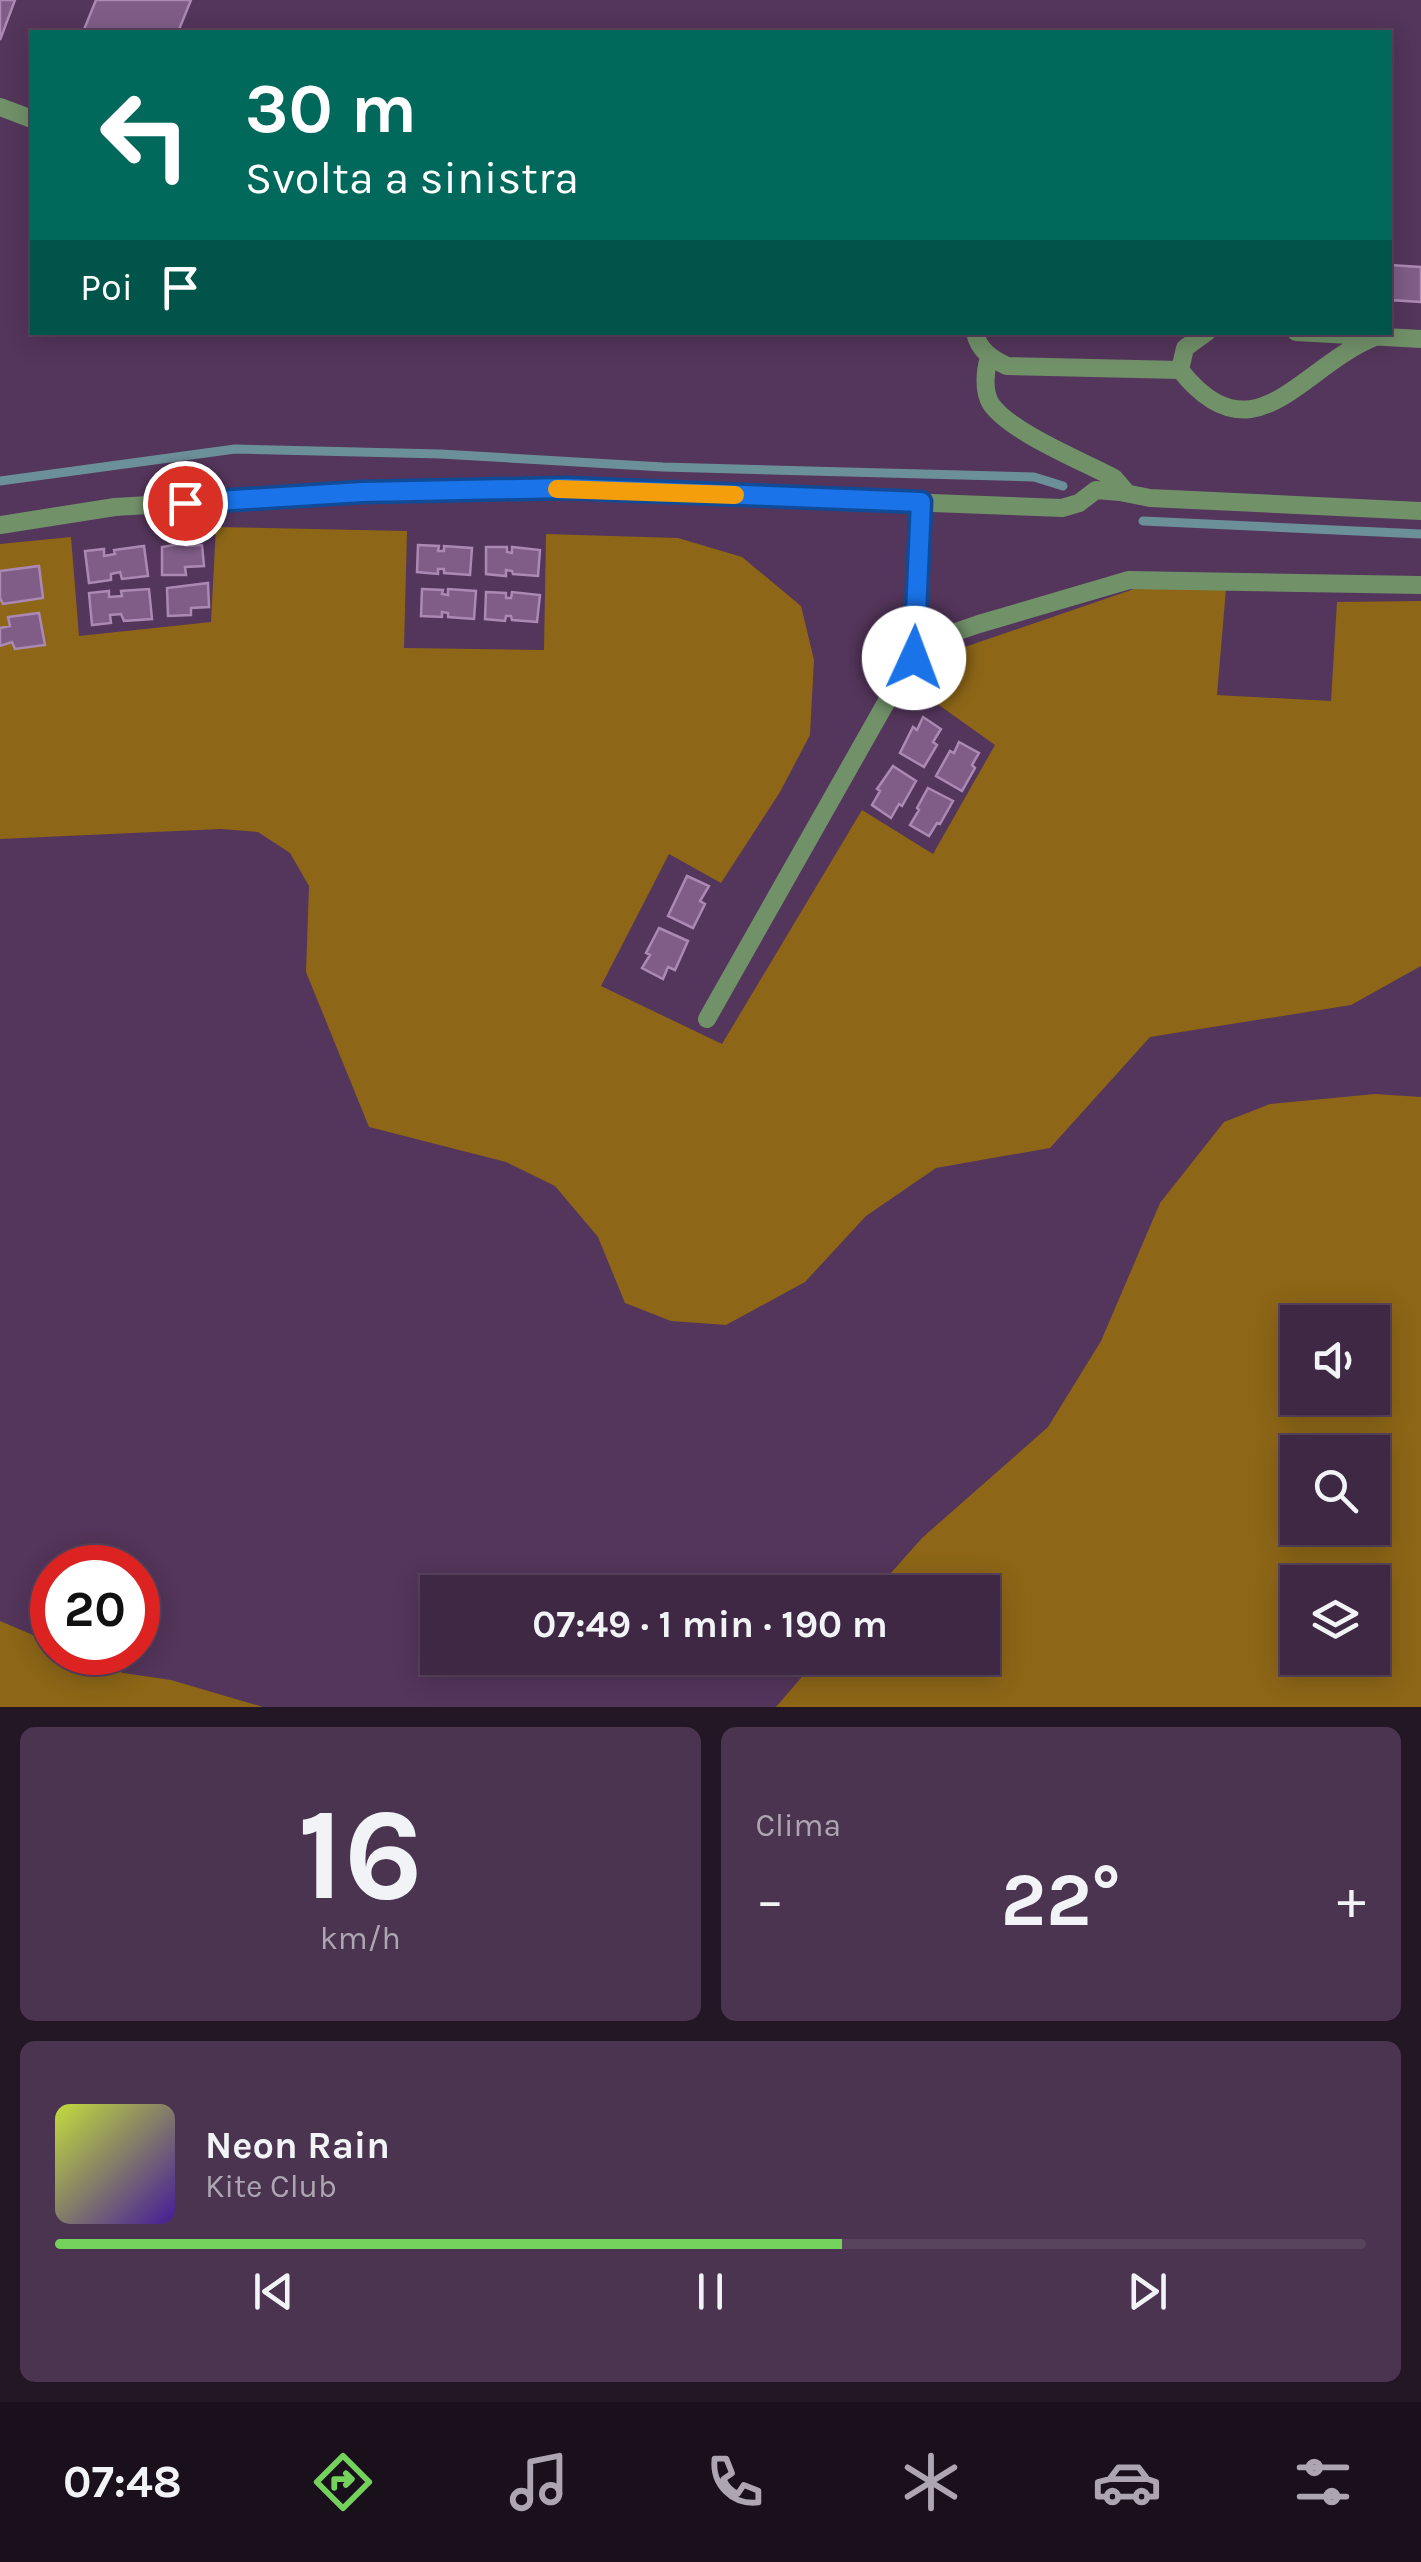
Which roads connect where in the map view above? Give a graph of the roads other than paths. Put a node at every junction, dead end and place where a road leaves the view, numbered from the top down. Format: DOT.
graph roads {
  1 [pos="3,109"];
  2 [pos="30,118"];
  3 [pos="975,335"];
  4 [pos="1204,335"];
  5 [pos="1343,335"];
  6 [pos="1374,337"];
  7 [pos="1421,339"];
  8 [pos="989,358"];
  9 [pos="1180,370"];
  10 [pos="1126,493"];
  11 [pos="921,502"];
  12 [pos="1421,510"];
  13 [pos="0,525"];
  14 [pos="1421,586"];
  15 [pos="914,658"];
  16 [pos="707,1019"];
  1 -- 2 [label="lane"];
  3 -- 8 [label="lane"];
  4 -- 9 [label="lane"];
  5 -- 6 [label="lane"];
  6 -- 7 [label="lane"];
  6 -- 9 [label="lane"];
  8 -- 9 [label="lane"];
  8 -- 10 [label="lane"];
  10 -- 11 [label="lane"];
  10 -- 12 [label="lane"];
  11 -- 13 [label="lane"];
  11 -- 15 [label="lane"];
  14 -- 15 [label="lane"];
  15 -- 16 [label="lane"];
}
